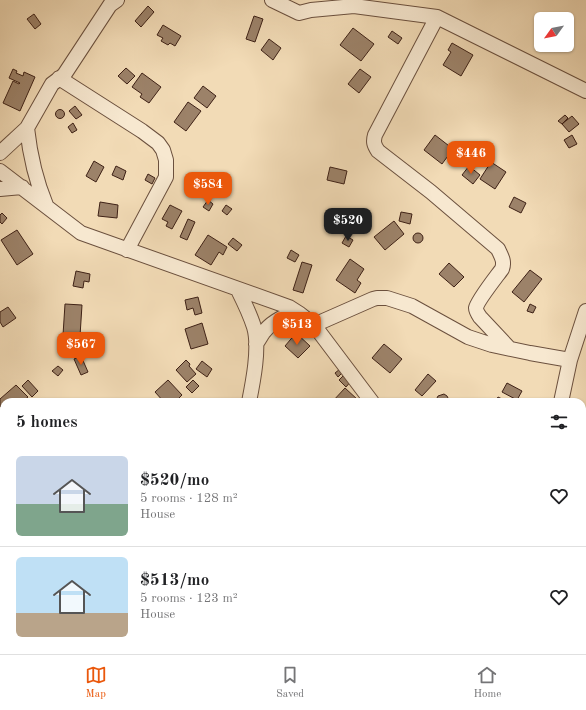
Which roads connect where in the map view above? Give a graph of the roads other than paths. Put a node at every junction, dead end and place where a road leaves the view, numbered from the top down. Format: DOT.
graph roads {
  1 [pos="117,0"];
  2 [pos="272,0"];
  3 [pos="437,17"];
  4 [pos="58,78"];
  5 [pos="586,91"];
  6 [pos="27,128"];
  7 [pos="0,153"];
  8 [pos="0,171"];
  9 [pos="22,187"];
  10 [pos="0,189"];
  11 [pos="46,206"];
  12 [pos="127,250"];
  13 [pos="238,290"];
  14 [pos="295,311"];
  15 [pos="586,311"];
  16 [pos="314,325"];
  17 [pos="256,344"];
  18 [pos="509,348"];
  19 [pos="570,360"];
  20 [pos="249,398"];
  21 [pos="369,398"];
  22 [pos="561,398"];
  1 -- 4 [label="street"];
  2 -- 3 [label="street"];
  3 -- 5 [label="street"];
  3 -- 18 [label="street"];
  4 -- 6 [label="street"];
  4 -- 12 [label="street"];
  6 -- 7 [label="street"];
  6 -- 11 [label="street"];
  8 -- 9 [label="street"];
  9 -- 10 [label="street"];
  9 -- 11 [label="street"];
  11 -- 12 [label="street"];
  12 -- 13 [label="street"];
  13 -- 14 [label="street"];
  13 -- 17 [label="street"];
  14 -- 16 [label="street"];
  14 -- 17 [label="street"];
  15 -- 19 [label="street"];
  16 -- 18 [label="street"];
  16 -- 21 [label="street"];
  17 -- 20 [label="street"];
  18 -- 19 [label="street"];
  19 -- 22 [label="street"];
}
